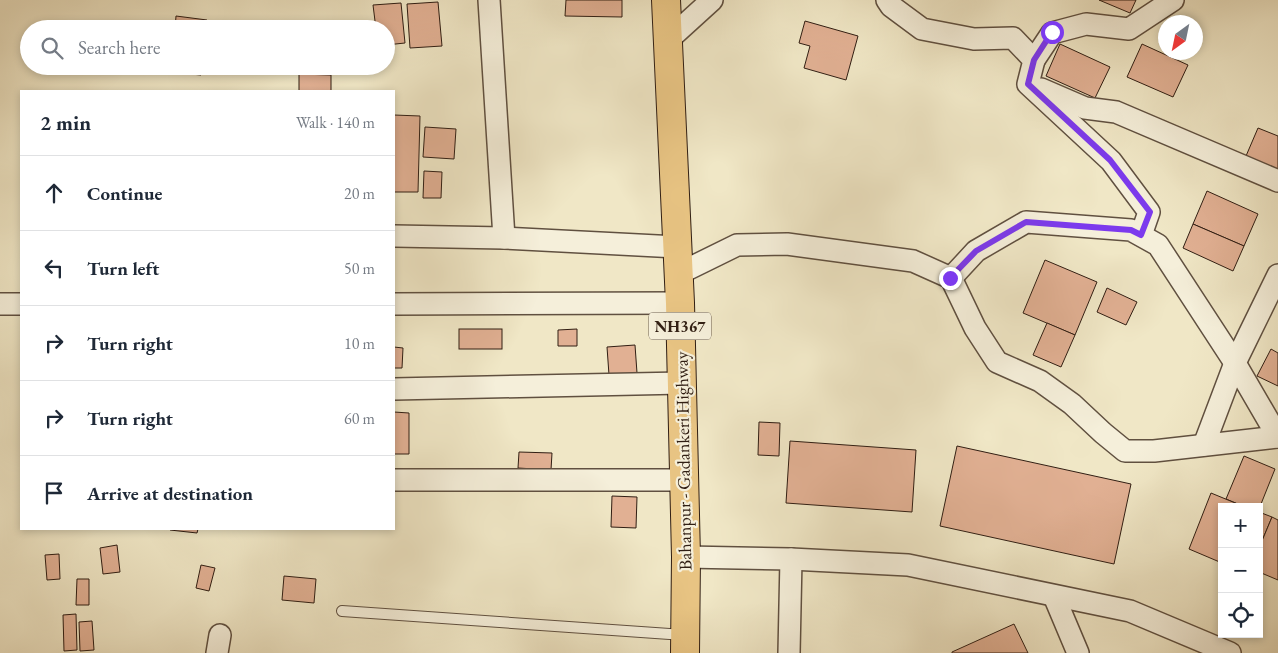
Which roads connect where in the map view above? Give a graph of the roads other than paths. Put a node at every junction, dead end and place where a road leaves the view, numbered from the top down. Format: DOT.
graph roads {
  1 [pos="489,0"];
  2 [pos="666,0"];
  3 [pos="712,0"];
  4 [pos="887,0"];
  5 [pos="1173,0"];
  6 [pos="668,40"];
  7 [pos="1034,60"];
  8 [pos="1028,84"];
  9 [pos="1278,181"];
  10 [pos="1141,235"];
  11 [pos="395,236"];
  12 [pos="504,238"];
  13 [pos="678,260"];
  14 [pos="1278,275"];
  15 [pos="950,278"];
  16 [pos="0,304"];
  17 [pos="20,304"];
  18 [pos="395,304"];
  19 [pos="680,304"];
  20 [pos="1235,364"];
  21 [pos="682,383"];
  22 [pos="395,389"];
  23 [pos="1278,437"];
  24 [pos="1204,446"];
  25 [pos="395,480"];
  26 [pos="684,480"];
  27 [pos="686,557"];
  28 [pos="790,559"];
  29 [pos="1054,596"];
  30 [pos="342,611"];
  31 [pos="685,644"];
  32 [pos="789,653"];
  33 [pos="1078,653"];
  34 [pos="1230,653"];
  1 -- 12 [label="street"];
  2 -- 6 [label="highway, Bahanpur - Gadankeri Highway / NH367"];
  3 -- 6 [label="street"];
  4 -- 7 [label="street"];
  5 -- 7 [label="street"];
  6 -- 13 [label="highway, Bahanpur - Gadankeri Highway / NH367"];
  7 -- 8 [label="street"];
  8 -- 9 [label="street"];
  8 -- 10 [label="street"];
  10 -- 15 [label="street"];
  10 -- 20 [label="street"];
  11 -- 12 [label="street"];
  12 -- 13 [label="street"];
  13 -- 15 [label="street"];
  13 -- 19 [label="highway, Bahanpur - Gadankeri Highway / NH367"];
  14 -- 20 [label="street"];
  15 -- 24 [label="street"];
  16 -- 17 [label="street"];
  18 -- 19 [label="street"];
  19 -- 21 [label="highway, Bahanpur - Gadankeri Highway / NH367"];
  20 -- 23 [label="street"];
  20 -- 24 [label="street"];
  21 -- 22 [label="street"];
  21 -- 26 [label="highway, Bahanpur - Gadankeri Highway / NH367"];
  23 -- 24 [label="street"];
  25 -- 26 [label="street"];
  26 -- 27 [label="highway, Bahanpur - Gadankeri Highway / NH367"];
  27 -- 28 [label="street"];
  27 -- 31 [label="highway, Bahanpur - Gadankeri Highway / NH367"];
  28 -- 29 [label="street"];
  28 -- 32 [label="street"];
  29 -- 33 [label="street"];
  29 -- 34 [label="street"];
  30 -- 31 [label="lane"];
}
